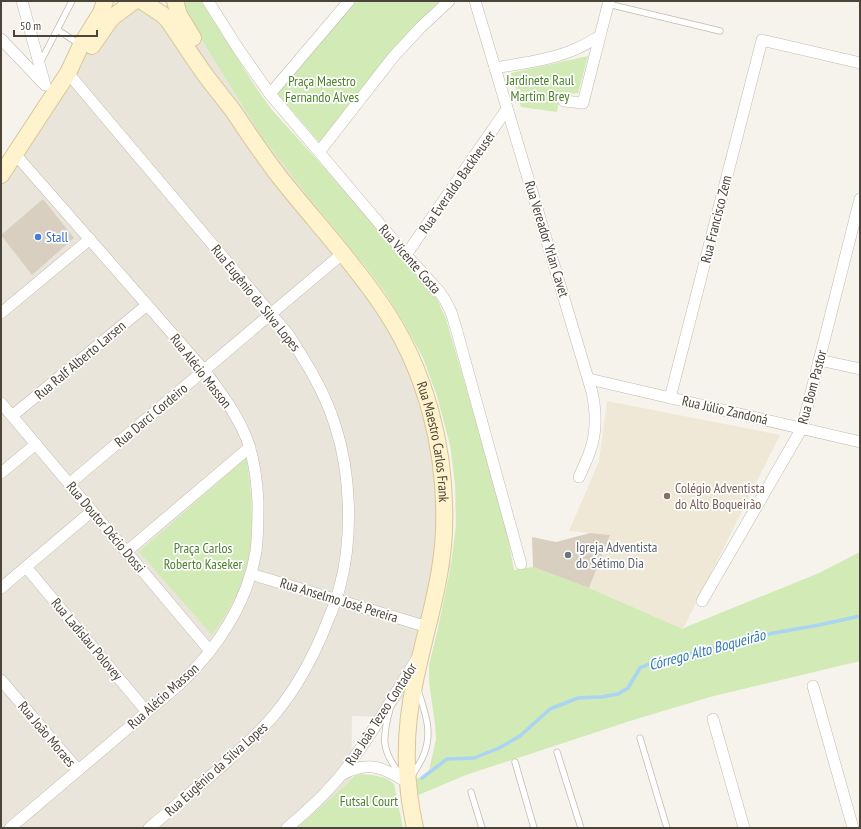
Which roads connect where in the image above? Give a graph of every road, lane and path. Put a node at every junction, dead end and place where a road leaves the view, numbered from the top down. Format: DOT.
graph roads {
  1 [pos="22,1"];
  2 [pos="72,1"];
  3 [pos="105,1"];
  4 [pos="134,1"];
  5 [pos="142,1"];
  6 [pos="175,1"];
  7 [pos="208,1"];
  8 [pos="349,1"];
  9 [pos="449,1"];
  10 [pos="475,1"];
  11 [pos="608,3"];
  12 [pos="58,30"];
  13 [pos="720,30"];
  14 [pos="600,36"];
  15 [pos="1,39"];
  16 [pos="81,45"];
  17 [pos="860,63"];
  18 [pos="39,64"];
  19 [pos="495,68"];
  20 [pos="68,73"];
  21 [pos="49,90"];
  22 [pos="270,94"];
  23 [pos="564,101"];
  24 [pos="507,108"];
  25 [pos="233,111"];
  26 [pos="319,152"];
  27 [pos="15,154"];
  28 [pos="1,175"];
  29 [pos="860,199"];
  30 [pos="90,239"];
  31 [pos="342,254"];
  32 [pos="406,255"];
  33 [pos="147,305"];
  34 [pos="1,313"];
  35 [pos="271,314"];
  36 [pos="819,360"];
  37 [pos="860,369"];
  38 [pos="204,370"];
  39 [pos="589,379"];
  40 [pos="670,398"];
  41 [pos="1,403"];
  42 [pos="12,416"];
  43 [pos="802,428"];
  44 [pos="860,442"];
  45 [pos="36,444"];
  46 [pos="250,447"];
  47 [pos="1,473"];
  48 [pos="579,477"];
  49 [pos="69,484"];
  50 [pos="92,511"];
  51 [pos="126,552"];
  52 [pos="521,564"];
  53 [pos="26,567"];
  54 [pos="250,574"];
  55 [pos="1,588"];
  56 [pos="336,599"];
  57 [pos="702,601"];
  58 [pos="428,627"];
  59 [pos="210,652"];
  60 [pos="422,652"];
  61 [pos="1,680"];
  62 [pos="415,680"];
  63 [pos="813,686"];
  64 [pos="394,696"];
  65 [pos="147,712"];
  66 [pos="713,719"];
  67 [pos="640,738"];
  68 [pos="557,752"];
  69 [pos="515,762"];
  70 [pos="78,770"];
  71 [pos="341,775"];
  72 [pos="408,784"];
  73 [pos="471,792"];
  74 [pos="1,825"];
  75 [pos="4,828"];
  76 [pos="10,828"];
  77 [pos="150,828"];
  78 [pos="287,828"];
  79 [pos="415,828"];
  80 [pos="482,828"];
  81 [pos="534,828"];
  82 [pos="581,828"];
  83 [pos="667,828"];
  84 [pos="744,828"];
  85 [pos="854,828"];
  1 -- 18 [label="street"];
  2 -- 12 [label="lane"];
  3 -- 16 [label="main road"];
  4 -- 20 [label="main road"];
  5 -- 25 [label="main road, Rua Maestro Carlos Frank"];
  6 -- 25 [label="main road, Rua Maestro Carlos Frank"];
  7 -- 22 [label="street, Rua Vicente Costa"];
  8 -- 22 [label="street"];
  9 -- 26 [label="street"];
  10 -- 19 [label="street, Rua Vereador Yrlan Cavet"];
  11 -- 13 [label="lane"];
  11 -- 14 [label="street"];
  12 -- 16 [label="lane"];
  12 -- 18 [label="lane"];
  14 -- 19 [label="street"];
  14 -- 23 [label="street"];
  15 -- 21 [label="street"];
  16 -- 20 [label="main road"];
  17 -- 40 [label="street, Rua Francisco Zem"];
  18 -- 21 [label="street"];
  19 -- 24 [label="street, Rua Vereador Yrlan Cavet"];
  20 -- 21 [label="main road"];
  20 -- 35 [label="street, Rua Eugênio da Silva Lopes"];
  21 -- 27 [label="main road"];
  22 -- 26 [label="street, Rua Vicente Costa"];
  24 -- 32 [label="street, Rua Everaldo Backheuser"];
  24 -- 39 [label="street, Rua Vereador Yrlan Cavet"];
  25 -- 31 [label="main road, Rua Maestro Carlos Frank"];
  26 -- 32 [label="street, Rua Vicente Costa"];
  27 -- 28 [label="main road"];
  27 -- 30 [label="street, Rua Alécio Masson"];
  29 -- 36 [label="street, Rua Bom Pastor"];
  30 -- 33 [label="street, Rua Alécio Masson"];
  30 -- 34 [label="street"];
  31 -- 35 [label="street, Rua Darci Cordeiro"];
  31 -- 58 [label="main road, Rua Maestro Carlos Frank"];
  32 -- 52 [label="street, Rua Vicente Costa"];
  33 -- 38 [label="street, Rua Alécio Masson"];
  33 -- 42 [label="street, Rua Ralf Alberto Larsen"];
  35 -- 38 [label="street, Rua Darci Cordeiro"];
  35 -- 56 [label="street, Rua Eugênio da Silva Lopes"];
  36 -- 37 [label="street"];
  36 -- 43 [label="street, Rua Bom Pastor"];
  38 -- 46 [label="street, Rua Alécio Masson"];
  38 -- 49 [label="street, Rua Darci Cordeiro"];
  39 -- 40 [label="street, Rua Júlio Zandoná"];
  39 -- 48 [label="street, Rua Vereador Yrlan Cavet"];
  40 -- 43 [label="street, Rua Júlio Zandoná"];
  41 -- 42 [label="street, Rua Doutor Décio Dossi"];
  42 -- 45 [label="street, Rua Doutor Décio Dossi"];
  43 -- 44 [label="street, Rua Júlio Zandoná"];
  43 -- 57 [label="street, Rua Bom Pastor"];
  45 -- 47 [label="street"];
  45 -- 49 [label="street, Rua Doutor Décio Dossi"];
  46 -- 51 [label="street"];
  46 -- 54 [label="street, Rua Alécio Masson"];
  49 -- 50 [label="street, Rua Doutor Décio Dossi"];
  50 -- 51 [label="street, Rua Doutor Décio Dossi"];
  50 -- 53 [label="street"];
  51 -- 59 [label="street, Rua Doutor Décio Dossi"];
  53 -- 55 [label="street"];
  53 -- 65 [label="street, Rua Ladislau Polovey"];
  54 -- 56 [label="street, Rua Anselmo José Pereira"];
  54 -- 59 [label="street, Rua Alécio Masson"];
  56 -- 58 [label="street, Rua Anselmo José Pereira"];
  56 -- 77 [label="street, Rua Eugênio da Silva Lopes"];
  58 -- 60 [label="main road, Rua Maestro Carlos Frank"];
  59 -- 65 [label="street, Rua Alécio Masson"];
  60 -- 62 [label="main road, Rua Maestro Carlos Frank"];
  60 -- 64 [label="street, Rua João Tezeo Contador"];
  61 -- 70 [label="street, Rua João Moraes"];
  62 -- 72 [label="main road, Rua Maestro Carlos Frank"];
  62 -- 72 [label="lane"];
  63 -- 85 [label="street"];
  64 -- 71 [label="street, Rua João Tezeo Contador"];
  64 -- 72 [label="lane"];
  65 -- 70 [label="street, Rua Alécio Masson"];
  66 -- 84 [label="street"];
  67 -- 83 [label="lane"];
  68 -- 82 [label="lane"];
  69 -- 81 [label="lane"];
  70 -- 76 [label="street, Rua Alécio Masson"];
  71 -- 72 [label="street, Rua João Tezeo Contador"];
  71 -- 78 [label="street, Rua João Tezeo Contador"];
  72 -- 79 [label="main road, Rua Maestro Carlos Frank"];
  73 -- 80 [label="lane"];
  74 -- 75 [label="street"];
}
